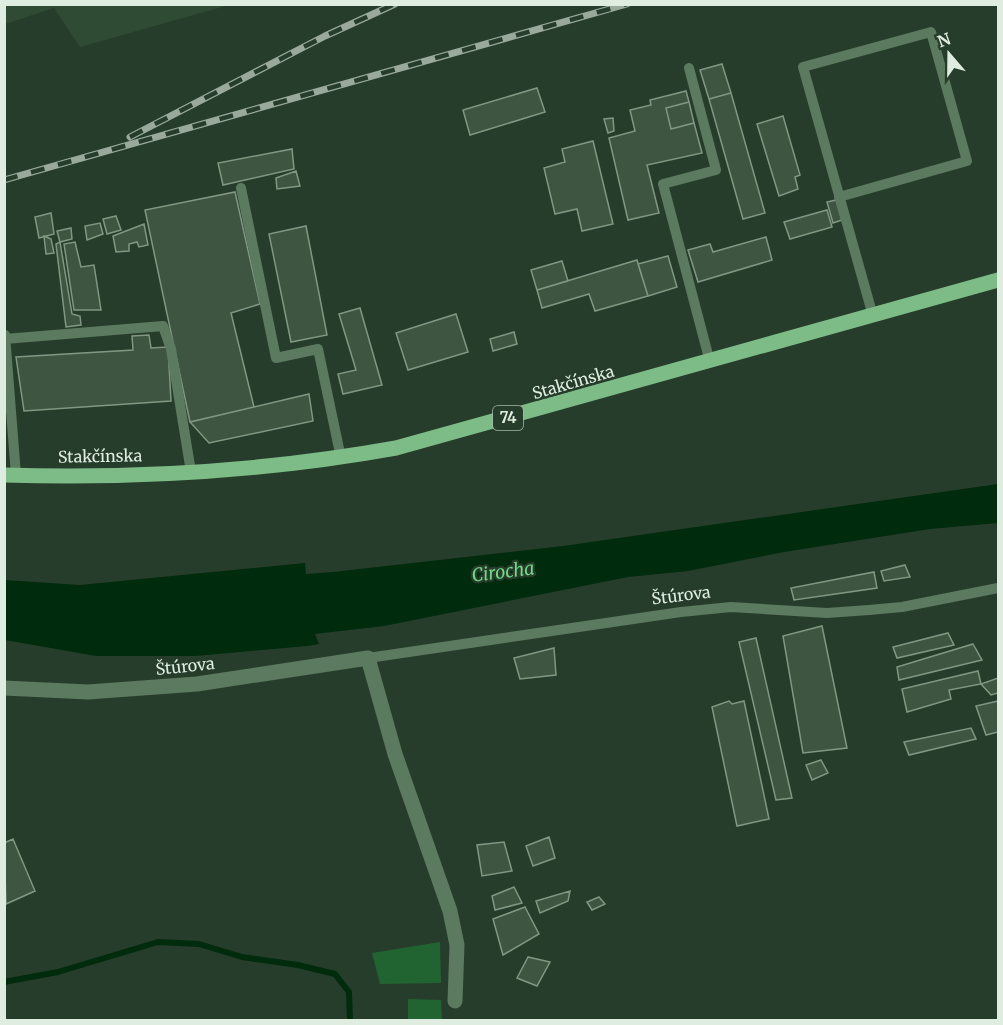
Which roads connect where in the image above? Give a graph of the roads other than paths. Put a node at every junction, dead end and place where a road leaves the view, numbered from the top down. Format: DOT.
graph roads {
  1 [pos="689,68"];
  2 [pos="241,188"];
  3 [pos="840,197"];
  4 [pos="999,280"];
  5 [pos="873,316"];
  6 [pos="4,334"];
  7 [pos="5,339"];
  8 [pos="710,362"];
  9 [pos="341,458"];
  10 [pos="190,472"];
  11 [pos="10,475"];
  12 [pos="999,588"];
  13 [pos="368,658"];
  14 [pos="4,688"];
  15 [pos="455,1000"];
  1 -- 8 [label="lane"];
  2 -- 9 [label="lane"];
  3 -- 3 [label="lane"];
  3 -- 5 [label="lane"];
  4 -- 5 [label="main road, Stakčínska / 74"];
  5 -- 8 [label="main road, Stakčínska / 74"];
  6 -- 7 [label="lane"];
  7 -- 10 [label="lane"];
  7 -- 11 [label="lane"];
  8 -- 9 [label="main road, Stakčínska / 74"];
  9 -- 10 [label="main road, Stakčínska / 74"];
  10 -- 11 [label="main road, Stakčínska / 74"];
  12 -- 13 [label="lane, Štúrova"];
  13 -- 14 [label="street, Štúrova"];
  13 -- 15 [label="street"];
}
